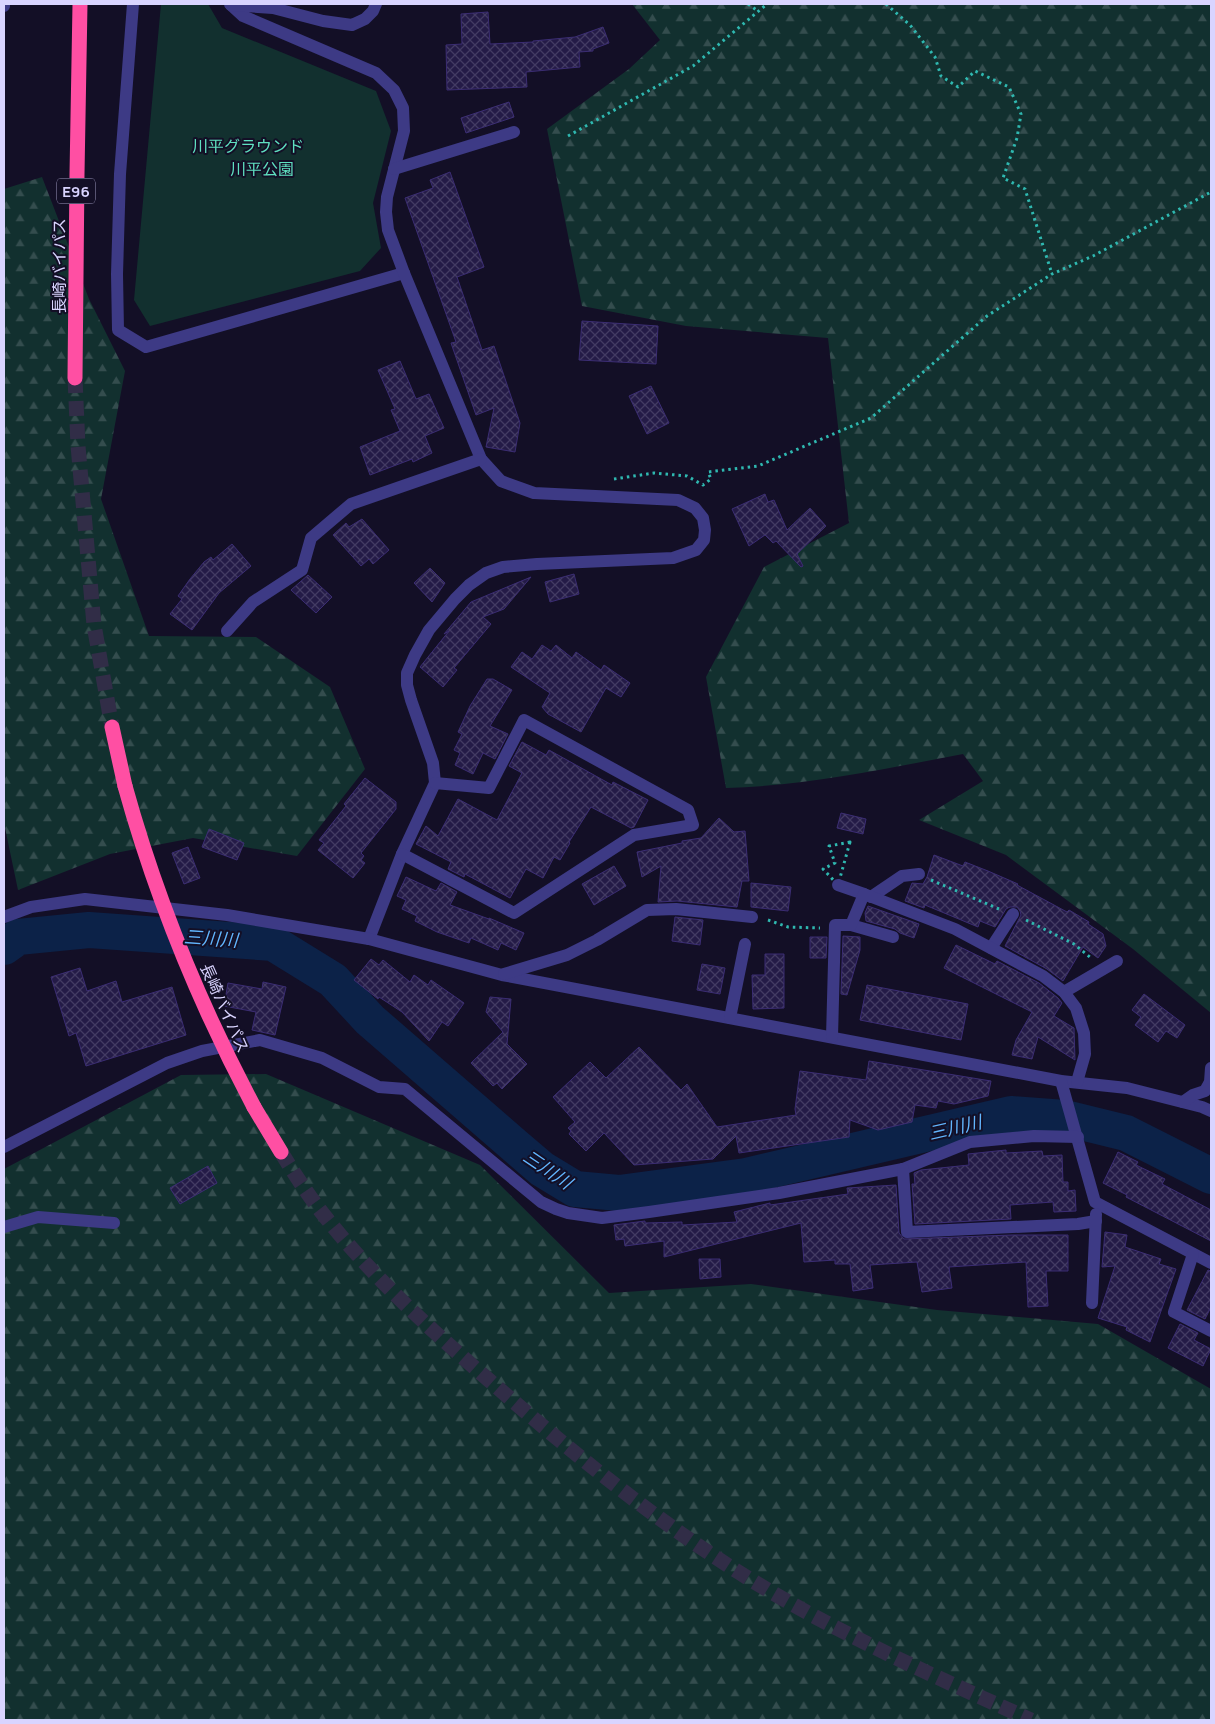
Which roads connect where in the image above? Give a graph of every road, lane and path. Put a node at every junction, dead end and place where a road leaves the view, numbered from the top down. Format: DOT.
graph roads {
  1 [pos="80,4"];
  2 [pos="133,4"];
  3 [pos="376,4"];
  4 [pos="748,4"];
  5 [pos="767,4"];
  6 [pos="886,4"];
  7 [pos="230,5"];
  8 [pos="758,11"];
  9 [pos="514,132"];
  10 [pos="568,136"];
  11 [pos="394,169"];
  12 [pos="1211,192"];
  13 [pos="404,273"];
  14 [pos="1052,274"];
  15 [pos="75,378"];
  16 [pos="481,459"];
  17 [pos="610,480"];
  18 [pos="227,631"];
  19 [pos="112,726"];
  20 [pos="435,783"];
  21 [pos="402,854"];
  22 [pos="919,874"];
  23 [pos="838,885"];
  24 [pos="868,896"];
  25 [pos="1013,914"];
  26 [pos="4,917"];
  27 [pos="752,918"];
  28 [pos="835,925"];
  29 [pos="851,925"];
  30 [pos="893,938"];
  31 [pos="368,939"];
  32 [pos="745,944"];
  33 [pos="991,948"];
  34 [pos="1117,961"];
  35 [pos="502,975"];
  36 [pos="1064,992"];
  37 [pos="730,1018"];
  38 [pos="832,1037"];
  39 [pos="1211,1068"];
  40 [pos="1062,1081"];
  41 [pos="1077,1082"];
  42 [pos="1183,1102"];
  43 [pos="1211,1111"];
  44 [pos="1078,1137"];
  45 [pos="4,1147"];
  46 [pos="280,1152"];
  47 [pos="903,1169"];
  48 [pos="1095,1202"];
  49 [pos="1096,1221"];
  50 [pos="114,1223"];
  51 [pos="4,1227"];
  52 [pos="1193,1254"];
  53 [pos="1211,1263"];
  54 [pos="1092,1303"];
  55 [pos="1211,1332"];
  1 -- 15 [label="highway, 長崎バイパス / E96"];
  2 -- 13 [label="street"];
  3 -- 7 [label="street"];
  4 -- 8 [label="path"];
  5 -- 8 [label="path"];
  6 -- 14 [label="path"];
  7 -- 11 [label="street"];
  8 -- 10 [label="path"];
  9 -- 11 [label="street"];
  11 -- 13 [label="street"];
  12 -- 14 [label="path"];
  13 -- 16 [label="street"];
  14 -- 17 [label="path"];
  16 -- 18 [label="street"];
  16 -- 20 [label="street"];
  19 -- 46 [label="highway, 長崎バイパス, bridge"];
  20 -- 21 [label="street"];
  20 -- 21 [label="street"];
  21 -- 31 [label="street"];
  22 -- 24 [label="street"];
  23 -- 23 [label="path"];
  23 -- 24 [label="street"];
  24 -- 29 [label="street"];
  24 -- 33 [label="street"];
  25 -- 33 [label="street"];
  26 -- 31 [label="street"];
  27 -- 28 [label="path"];
  27 -- 35 [label="street"];
  28 -- 29 [label="street"];
  28 -- 38 [label="street"];
  29 -- 30 [label="street"];
  31 -- 35 [label="street"];
  32 -- 37 [label="street"];
  33 -- 36 [label="street"];
  34 -- 36 [label="street"];
  35 -- 37 [label="street"];
  36 -- 41 [label="street"];
  37 -- 38 [label="street"];
  38 -- 40 [label="street"];
  39 -- 42 [label="street"];
  40 -- 41 [label="street"];
  40 -- 44 [label="street"];
  41 -- 42 [label="street"];
  42 -- 43 [label="street"];
  44 -- 47 [label="street"];
  44 -- 48 [label="street"];
  45 -- 47 [label="street"];
  47 -- 49 [label="street"];
  48 -- 49 [label="street"];
  48 -- 52 [label="street"];
  49 -- 54 [label="street"];
  50 -- 51 [label="street"];
  52 -- 53 [label="street"];
  52 -- 55 [label="street"];
}
